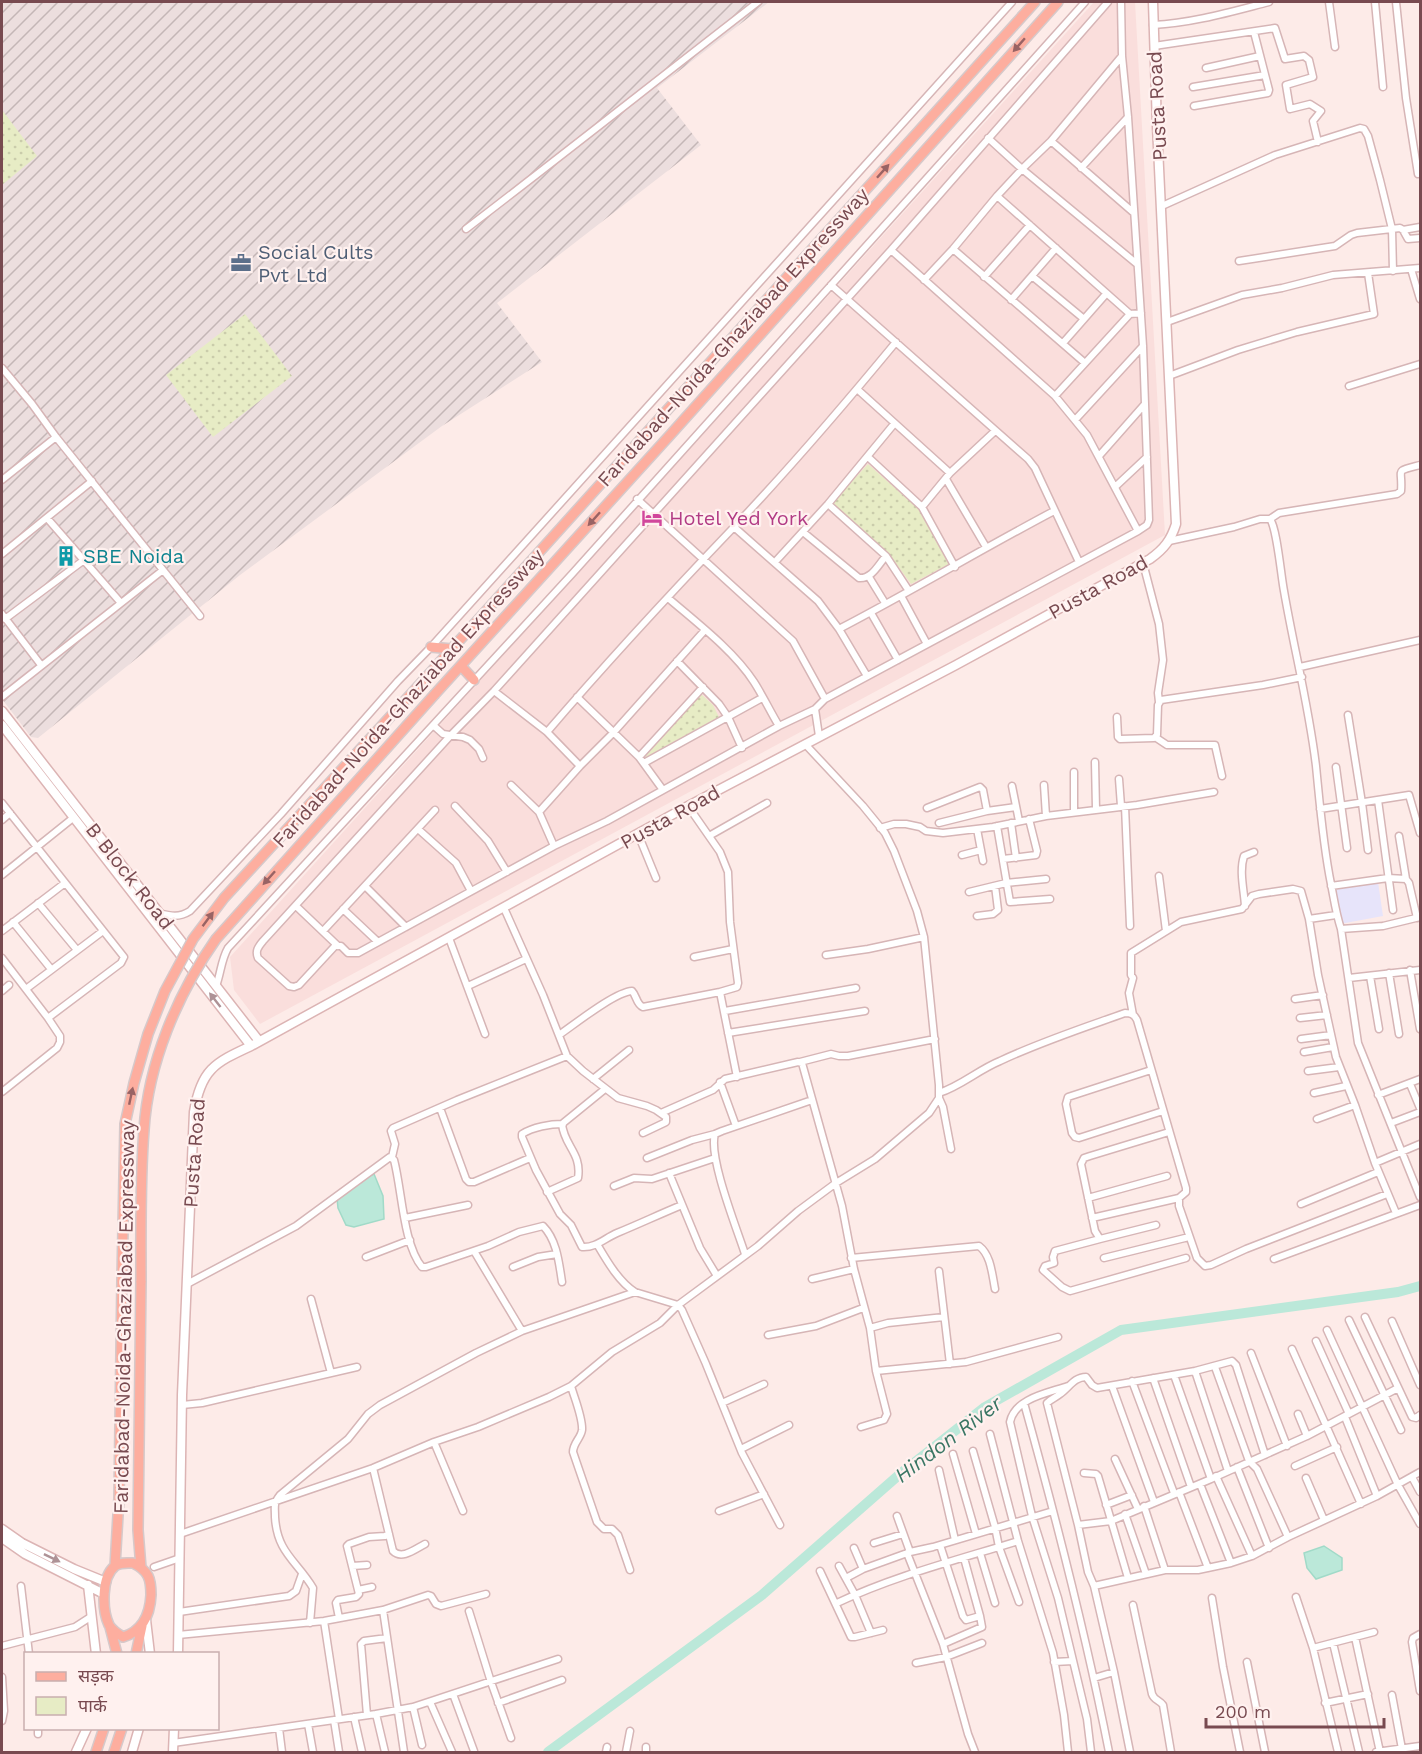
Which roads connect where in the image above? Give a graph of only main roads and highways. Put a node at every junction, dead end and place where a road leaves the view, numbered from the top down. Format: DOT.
graph roads {
  1 [pos="1035,2"];
  2 [pos="1058,2"];
  3 [pos="431,647"];
  4 [pos="452,649"];
  5 [pos="460,666"];
  6 [pos="474,680"];
  7 [pos="115,1566"];
  8 [pos="141,1568"];
  9 [pos="145,1622"];
  10 [pos="108,1624"];
  11 [pos="117,1652"];
  12 [pos="136,1652"];
  13 [pos="103,1730"];
  14 [pos="121,1730"];
  15 [pos="96,1752"];
  16 [pos="114,1752"];
  4 -- 1 [label="main road, Faridabad-Noida-Ghaziabad Expressway, one-way"];
  2 -- 5 [label="main road, Faridabad-Noida-Ghaziabad Expressway, one-way"];
  3 -- 4 [label="main road"];
  7 -- 4 [label="main road, Faridabad-Noida-Ghaziabad Expressway, one-way, bridge"];
  5 -- 6 [label="main road"];
  5 -- 8 [label="main road, Faridabad-Noida-Ghaziabad Expressway, one-way, bridge"];
  7 -- 8 [label="main road"];
  7 -- 10 [label="main road"];
  8 -- 9 [label="main road"];
  9 -- 10 [label="main road"];
  9 -- 12 [label="main road"];
  10 -- 11 [label="main road"];
  13 -- 15 [label="main road"];
  14 -- 16 [label="main road"];
}
